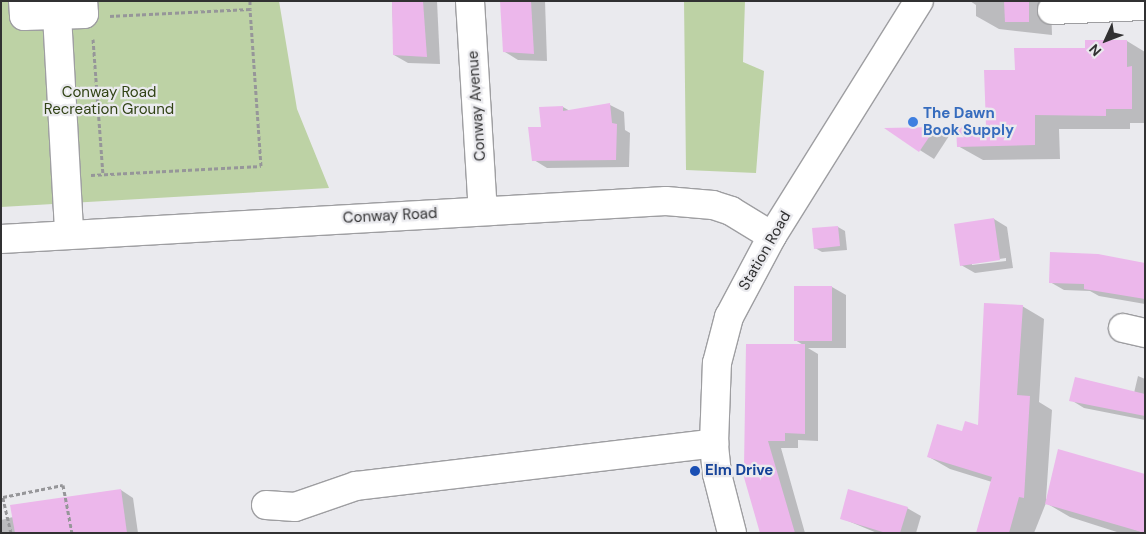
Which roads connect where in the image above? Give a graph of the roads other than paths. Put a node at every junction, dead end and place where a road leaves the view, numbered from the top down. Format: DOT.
graph roads {
  1 [pos="23,1"];
  2 [pos="470,1"];
  3 [pos="919,1"];
  4 [pos="1145,6"];
  5 [pos="92,9"];
  6 [pos="1052,10"];
  7 [pos="57,14"];
  8 [pos="483,211"];
  9 [pos="69,233"];
  10 [pos="772,236"];
  11 [pos="1,239"];
  12 [pos="714,443"];
  13 [pos="266,505"];
  14 [pos="732,533"];
  1 -- 7 [label="street"];
  2 -- 8 [label="street, Conway Avenue"];
  3 -- 10 [label="street, Station Road"];
  4 -- 6 [label="street"];
  5 -- 7 [label="street"];
  7 -- 9 [label="street"];
  8 -- 9 [label="street, Conway Road"];
  8 -- 10 [label="street, Conway Road"];
  9 -- 11 [label="street, Conway Road"];
  10 -- 12 [label="street, Station Road"];
  12 -- 13 [label="street"];
  12 -- 14 [label="street, Station Road"];
}
